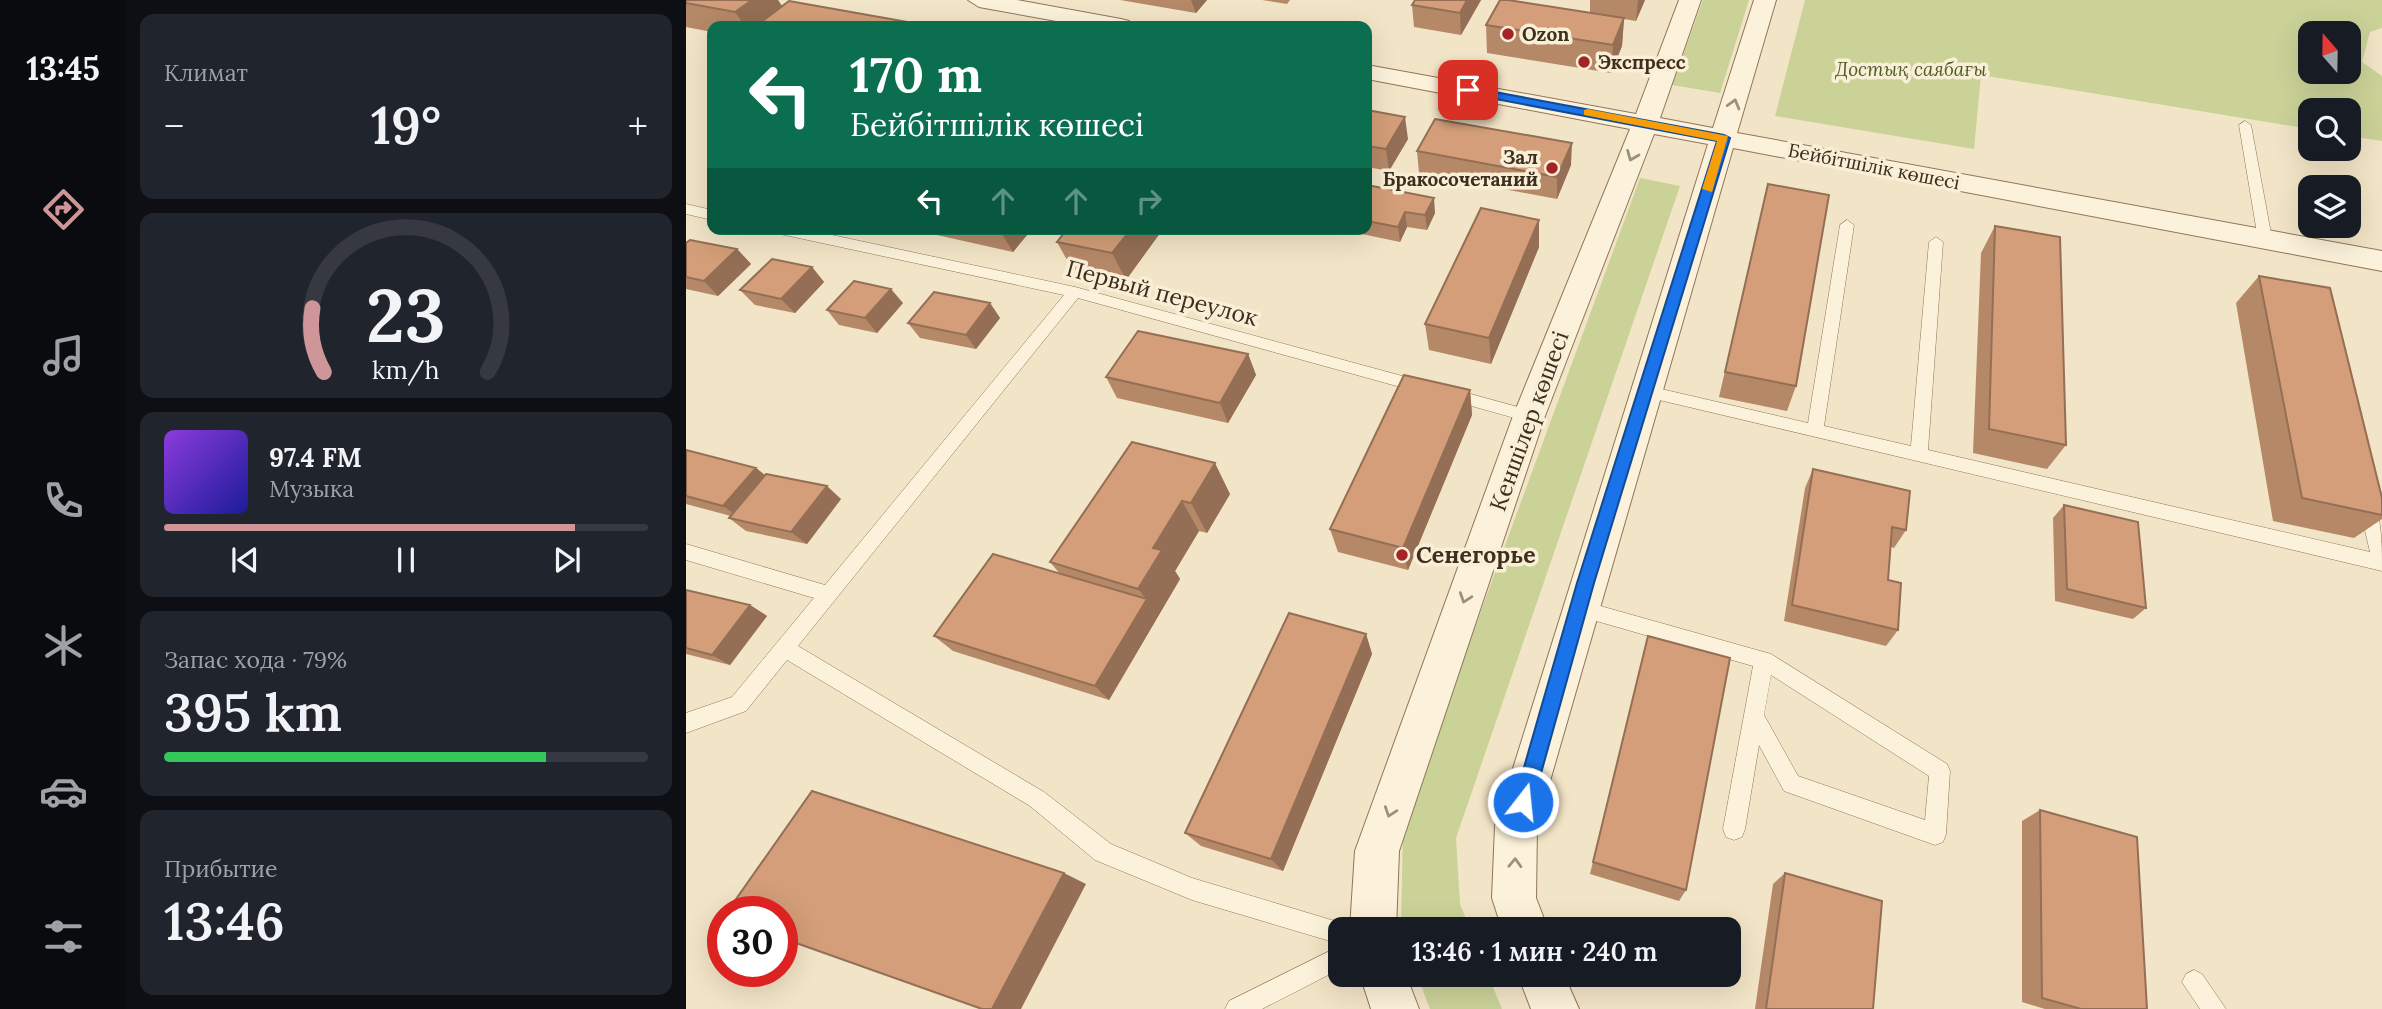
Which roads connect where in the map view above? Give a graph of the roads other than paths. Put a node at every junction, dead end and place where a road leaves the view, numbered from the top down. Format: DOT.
graph roads {
  1 [pos="979,0"];
  2 [pos="1690,0"];
  3 [pos="1765,0"];
  4 [pos="1094,21"];
  5 [pos="1372,73"];
  6 [pos="1645,123"];
  7 [pos="2245,125"];
  8 [pos="1724,138"];
  9 [pos="686,209"];
  10 [pos="707,214"];
  11 [pos="1847,225"];
  12 [pos="807,235"];
  13 [pos="2265,239"];
  14 [pos="1936,242"];
  15 [pos="2382,261"];
  16 [pos="1075,292"];
  17 [pos="1644,391"];
  18 [pos="1529,416"];
  19 [pos="1815,430"];
  20 [pos="1919,454"];
  21 [pos="2362,482"];
  22 [pos="686,552"];
  23 [pos="2382,563"];
  24 [pos="829,594"];
  25 [pos="1579,608"];
  26 [pos="785,648"];
  27 [pos="1764,660"];
  28 [pos="1754,716"];
  29 [pos="686,723"];
  30 [pos="1734,829"];
  31 [pos="1374,917"];
  32 [pos="1521,917"];
  33 [pos="1328,929"];
  34 [pos="1328,963"];
  35 [pos="2194,982"];
  36 [pos="1387,987"];
  37 [pos="1546,987"];
  38 [pos="1237,1009"];
  39 [pos="1395,1009"];
  40 [pos="1555,1009"];
  41 [pos="2214,1009"];
  1 -- 4 [label="street"];
  2 -- 6 [label="street, Кеншілер көшесі"];
  8 -- 3 [label="street, one-way"];
  5 -- 6 [label="street, Бейбітшілік көшесі"];
  6 -- 8 [label="street, Бейбітшілік көшесі"];
  6 -- 18 [label="street, Кеншілер көшесі, one-way"];
  7 -- 13 [label="lane"];
  8 -- 13 [label="street, Бейбітшілік көшесі"];
  8 -- 17 [label="street"];
  9 -- 10 [label="lane"];
  11 -- 19 [label="lane"];
  12 -- 16 [label="lane, Первый переулок"];
  13 -- 15 [label="street, Бейбітшілік көшесі"];
  14 -- 20 [label="lane"];
  16 -- 18 [label="lane, Первый переулок"];
  16 -- 24 [label="lane"];
  17 -- 19 [label="lane"];
  17 -- 25 [label="street"];
  18 -- 31 [label="street, Кеншілер көшесі, one-way"];
  19 -- 20 [label="lane"];
  20 -- 23 [label="lane"];
  21 -- 23 [label="lane"];
  22 -- 24 [label="lane"];
  24 -- 26 [label="lane"];
  25 -- 27 [label="lane"];
  32 -- 25 [label="street, one-way"];
  26 -- 29 [label="lane"];
  26 -- 33 [label="lane"];
  27 -- 28 [label="lane"];
  27 -- 28 [label="lane"];
  28 -- 30 [label="lane"];
  34 -- 38 [label="lane"];
  35 -- 41 [label="lane"];
  36 -- 39 [label="street"];
  37 -- 40 [label="street"];
}
